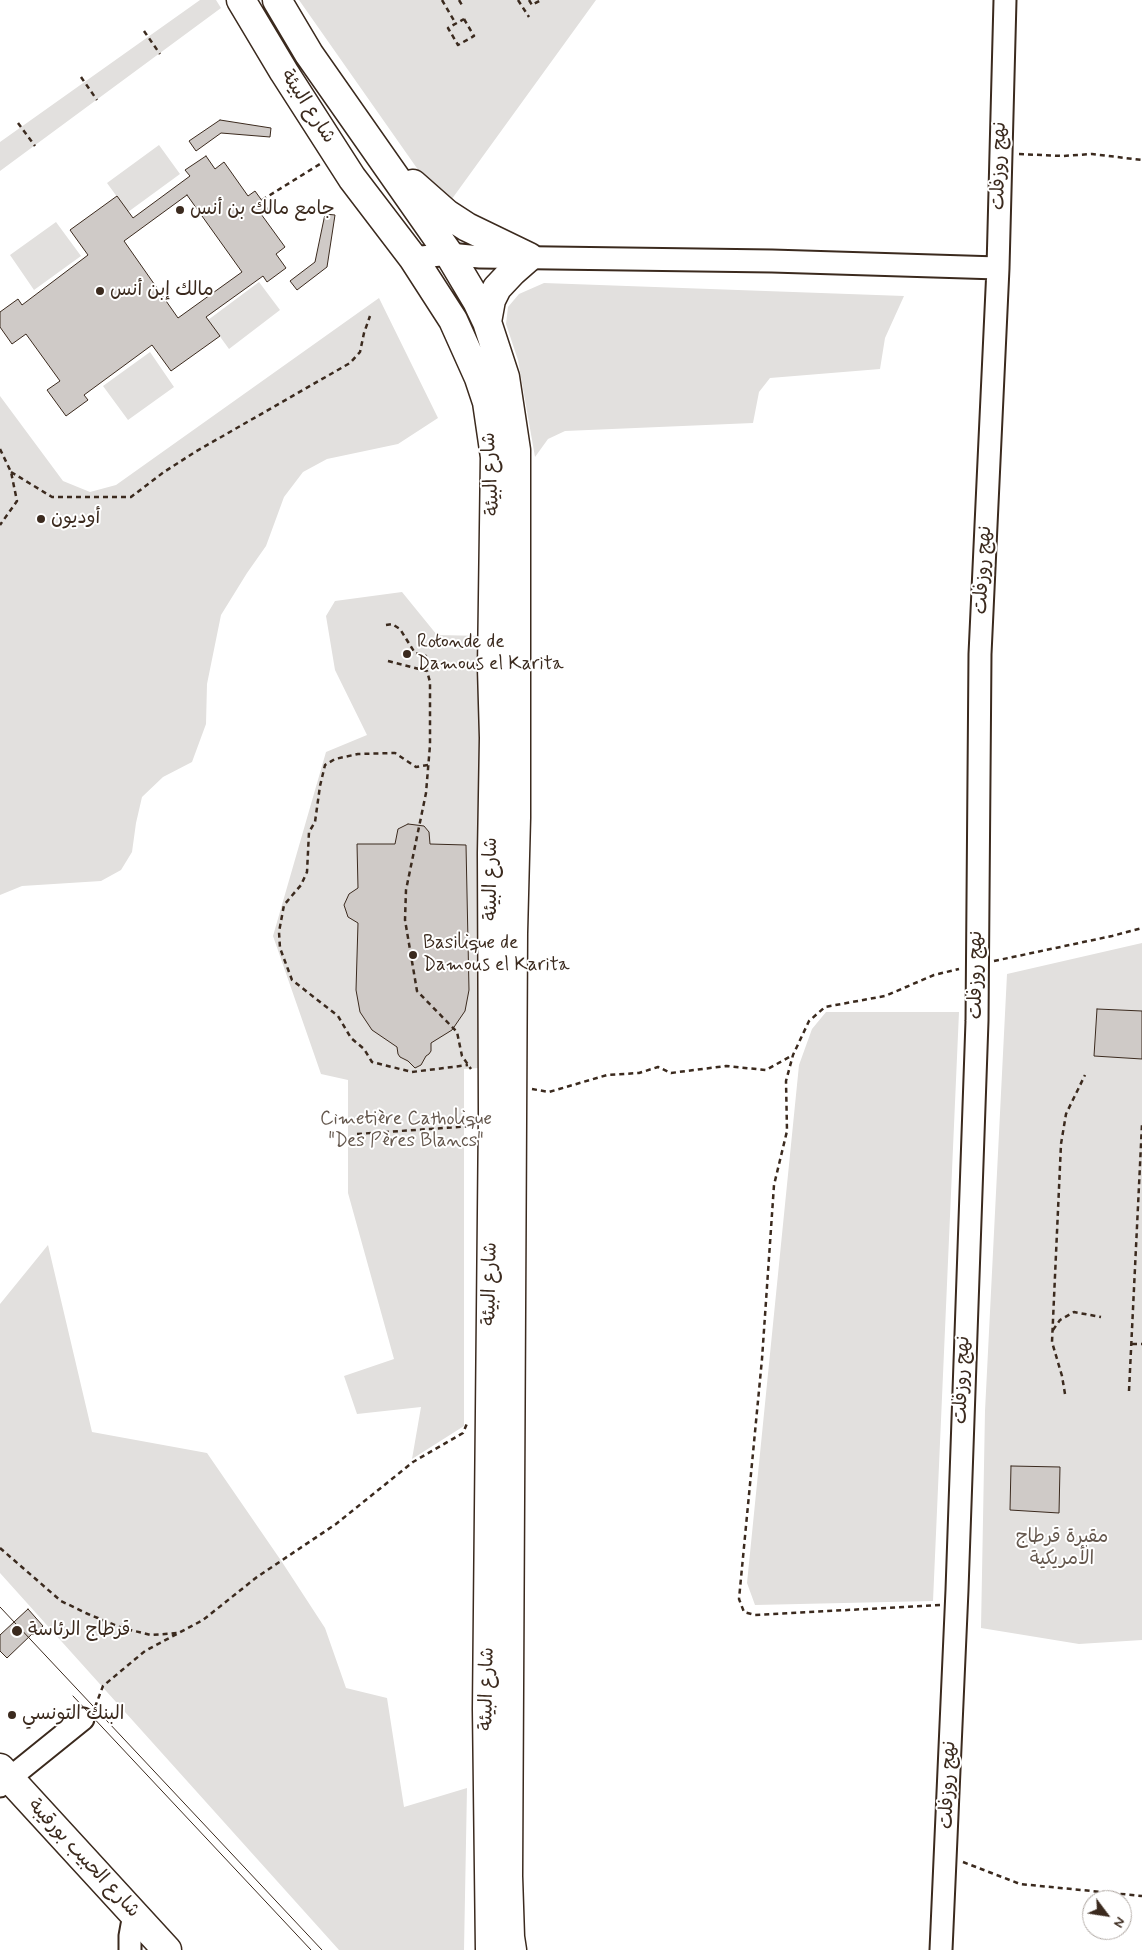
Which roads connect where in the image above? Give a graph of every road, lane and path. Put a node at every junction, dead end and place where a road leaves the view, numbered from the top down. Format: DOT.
graph roads {
  1 [pos="241,0"];
  2 [pos="277,0"];
  3 [pos="442,0"];
  4 [pos="459,0"];
  5 [pos="518,0"];
  6 [pos="529,0"];
  7 [pos="541,0"];
  8 [pos="1005,0"];
  9 [pos="462,5"];
  10 [pos="529,18"];
  11 [pos="456,24"];
  12 [pos="144,31"];
  13 [pos="160,54"];
  14 [pos="81,77"];
  15 [pos="97,100"];
  16 [pos="18,124"];
  17 [pos="35,146"];
  18 [pos="377,149"];
  19 [pos="1000,154"];
  20 [pos="325,160"];
  21 [pos="1142,160"];
  22 [pos="262,200"];
  23 [pos="448,254"];
  24 [pos="529,257"];
  25 [pos="413,258"];
  26 [pos="998,268"];
  27 [pos="370,316"];
  28 [pos="487,322"];
  29 [pos="0,449"];
  30 [pos="12,472"];
  31 [pos="0,525"];
  32 [pos="386,625"];
  33 [pos="388,661"];
  34 [pos="427,671"];
  35 [pos="428,766"];
  36 [pos="1142,928"];
  37 [pos="977,965"];
  38 [pos="793,1055"];
  39 [pos="468,1065"];
  40 [pos="474,1074"];
  41 [pos="1085,1075"];
  42 [pos="513,1086"];
  43 [pos="479,1119"];
  44 [pos="1142,1124"];
  45 [pos="357,1134"];
  46 [pos="1101,1317"];
  47 [pos="1052,1332"];
  48 [pos="1132,1344"];
  49 [pos="1142,1344"];
  50 [pos="1129,1391"];
  51 [pos="1065,1394"];
  52 [pos="468,1419"];
  53 [pos="0,1548"];
  54 [pos="956,1605"];
  55 [pos="179,1632"];
  56 [pos="83,1719"];
  57 [pos="3,1777"];
  58 [pos="945,1860"];
  59 [pos="1142,1896"];
  60 [pos="137,1917"];
  61 [pos="130,1950"];
  62 [pos="167,1950"];
  63 [pos="490,1950"];
  64 [pos="512,1950"];
  65 [pos="941,1950"];
  1 -- 25 [label="main road, شارع البيئة"];
  2 -- 18 [label="main road, شارع البيئة"];
  3 -- 11 [label="path"];
  4 -- 9 [label="path"];
  5 -- 10 [label="path"];
  6 -- 7 [label="path"];
  8 -- 19 [label="street, نهج روزفلت"];
  11 -- 11 [label="path"];
  12 -- 13 [label="path"];
  14 -- 15 [label="path"];
  16 -- 17 [label="path"];
  18 -- 23 [label="main road, شارع البيئة"];
  18 -- 24 [label="main road"];
  19 -- 21 [label="path"];
  19 -- 26 [label="street, نهج روزفلت"];
  20 -- 22 [label="path"];
  23 -- 24 [label="street"];
  23 -- 25 [label="street"];
  23 -- 28 [label="main road, شارع البيئة"];
  24 -- 26 [label="street"];
  24 -- 28 [label="main road"];
  25 -- 43 [label="main road, شارع البيئة"];
  26 -- 37 [label="street, نهج روزفلت"];
  27 -- 30 [label="path"];
  28 -- 42 [label="main road, شارع البيئة"];
  29 -- 30 [label="path"];
  30 -- 31 [label="path"];
  32 -- 34 [label="path"];
  33 -- 34 [label="path"];
  34 -- 35 [label="path"];
  35 -- 39 [label="path"];
  35 -- 39 [label="path"];
  36 -- 37 [label="path"];
  37 -- 38 [label="path"];
  37 -- 54 [label="street, نهج روزفلت"];
  38 -- 42 [label="path"];
  38 -- 54 [label="path"];
  39 -- 40 [label="path"];
  41 -- 47 [label="path"];
  42 -- 64 [label="main road, شارع البيئة"];
  43 -- 45 [label="path"];
  43 -- 63 [label="main road, شارع البيئة"];
  44 -- 48 [label="path"];
  46 -- 47 [label="path"];
  47 -- 51 [label="path"];
  48 -- 49 [label="path"];
  48 -- 50 [label="path"];
  52 -- 55 [label="path"];
  53 -- 55 [label="path"];
  54 -- 58 [label="street, نهج روزفلت"];
  55 -- 56 [label="path"];
  56 -- 57 [label="street"];
  57 -- 60 [label="main road, شارع الحبيب بورقيبة"];
  58 -- 59 [label="path"];
  58 -- 65 [label="street, نهج روزفلت"];
  60 -- 61 [label="street"];
  60 -- 62 [label="main road, شارع الحبيب بورقيبة"];
}
